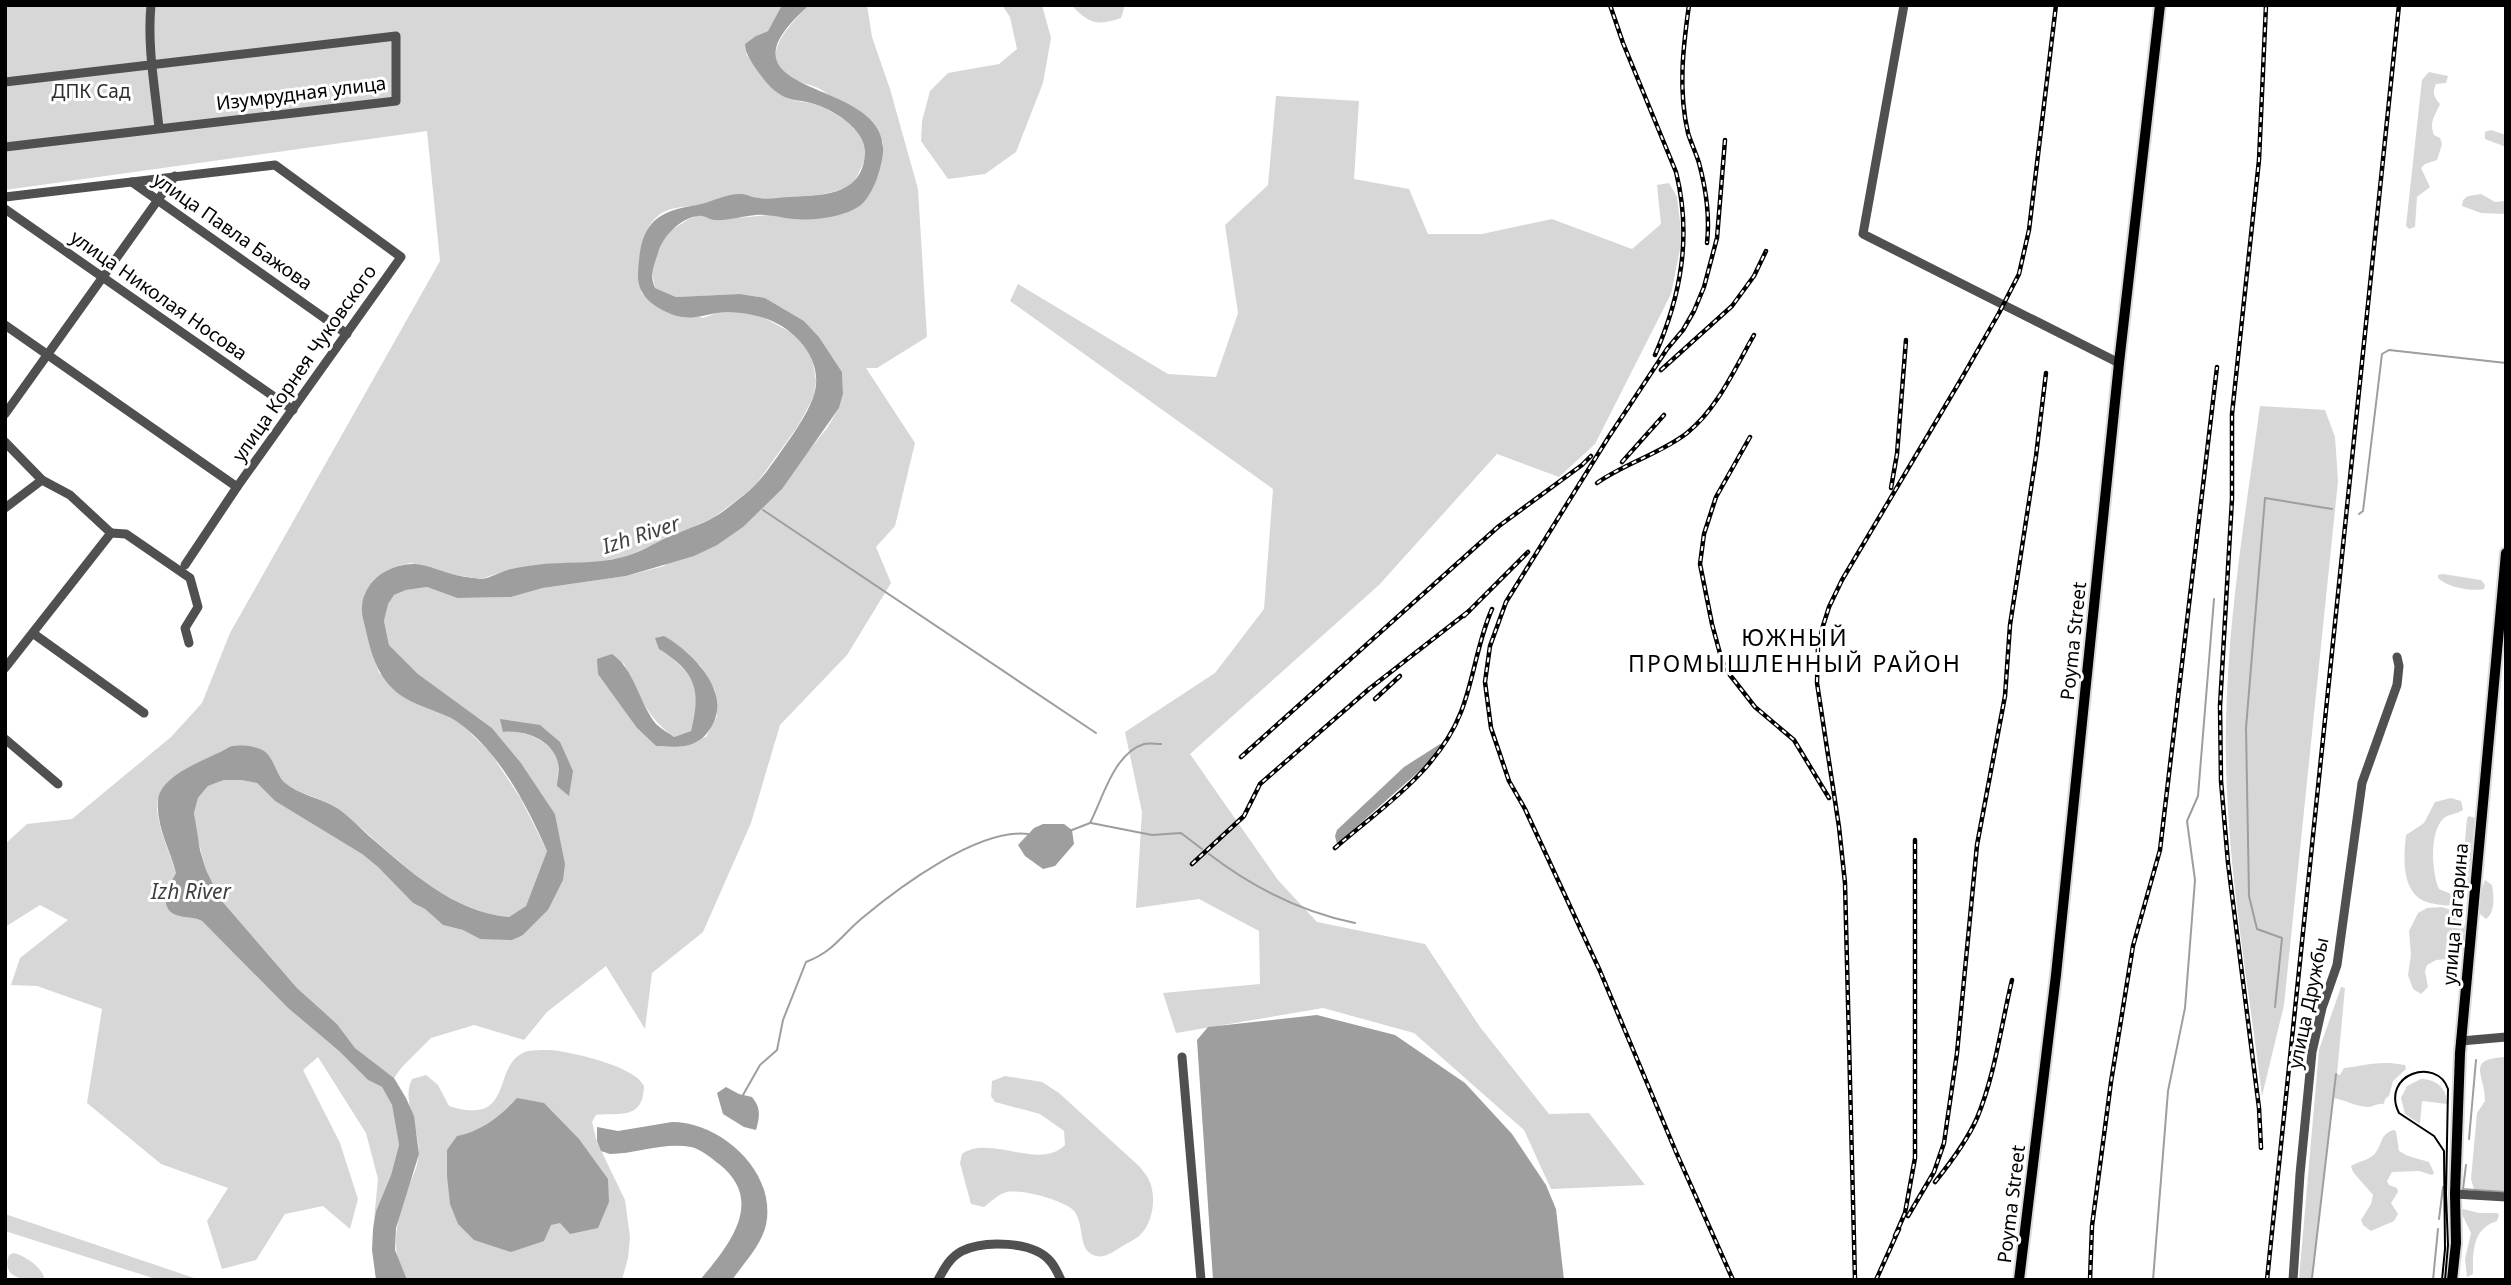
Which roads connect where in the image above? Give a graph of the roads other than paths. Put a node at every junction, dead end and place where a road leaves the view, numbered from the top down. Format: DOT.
graph roads {
  1 [pos="151,5"];
  2 [pos="1904,5"];
  3 [pos="2160,5"];
  4 [pos="152,64"];
  5 [pos="5,82"];
  6 [pos="159,128"];
  7 [pos="5,147"];
  8 [pos="175,176"];
  9 [pos="132,181"];
  10 [pos="5,197"];
  11 [pos="158,200"];
  12 [pos="5,209"];
  13 [pos="103,277"];
  14 [pos="5,325"];
  15 [pos="347,334"];
  16 [pos="48,355"];
  17 [pos="2119,363"];
  18 [pos="293,410"];
  19 [pos="5,414"];
  20 [pos="5,442"];
  21 [pos="42,480"];
  22 [pos="237,487"];
  23 [pos="5,508"];
  24 [pos="111,533"];
  25 [pos="2506,553"];
  26 [pos="185,565"];
  27 [pos="2503,618"];
  28 [pos="34,634"];
  29 [pos="189,643"];
  30 [pos="2397,657"];
  31 [pos="5,668"];
  32 [pos="144,713"];
  33 [pos="5,739"];
  34 [pos="58,784"];
  35 [pos="2506,1037"];
  36 [pos="2461,1041"];
  37 [pos="1182,1057"];
  38 [pos="2455,1194"];
  39 [pos="2506,1197"];
  40 [pos="938,1280"];
  41 [pos="1061,1280"];
  42 [pos="1201,1280"];
  43 [pos="2019,1280"];
  44 [pos="2293,1280"];
  45 [pos="2452,1280"];
  1 -- 4 [label="street"];
  2 -- 17 [label="street"];
  3 -- 17 [label="main road, Poyma Street"];
  4 -- 5 [label="street, Изумрудная улица"];
  4 -- 6 [label="street"];
  4 -- 6 [label="street, Изумрудная улица"];
  6 -- 7 [label="street, Изумрудная улица"];
  8 -- 9 [label="street, улица Корнея Чуковского"];
  8 -- 11 [label="street"];
  8 -- 15 [label="street, улица Корнея Чуковского"];
  9 -- 10 [label="street, улица Корнея Чуковского"];
  9 -- 11 [label="street, улица Павла Бажова"];
  11 -- 13 [label="street"];
  11 -- 15 [label="street, улица Павла Бажова"];
  12 -- 13 [label="street, улица Николая Носова"];
  13 -- 16 [label="street"];
  13 -- 18 [label="street, улица Николая Носова"];
  14 -- 16 [label="street"];
  15 -- 18 [label="street, улица Корнея Чуковского"];
  16 -- 19 [label="street"];
  16 -- 22 [label="street"];
  17 -- 43 [label="main road, Poyma Street"];
  18 -- 22 [label="street, улица Корнея Чуковского"];
  20 -- 21 [label="street"];
  21 -- 23 [label="street"];
  21 -- 24 [label="street"];
  22 -- 26 [label="street, улица Корнея Чуковского"];
  24 -- 28 [label="street"];
  24 -- 29 [label="street"];
  25 -- 27 [label="main road, улица Гагарина"];
  27 -- 36 [label="main road, улица Гагарина"];
  28 -- 31 [label="street"];
  28 -- 32 [label="street"];
  30 -- 44 [label="street, улица Дружбы"];
  33 -- 34 [label="street"];
  35 -- 36 [label="street"];
  36 -- 38 [label="main road, улица Гагарина"];
  37 -- 42 [label="street"];
  38 -- 39 [label="street"];
  38 -- 45 [label="main road, улица Гагарина"];
  40 -- 41 [label="street"];
}
